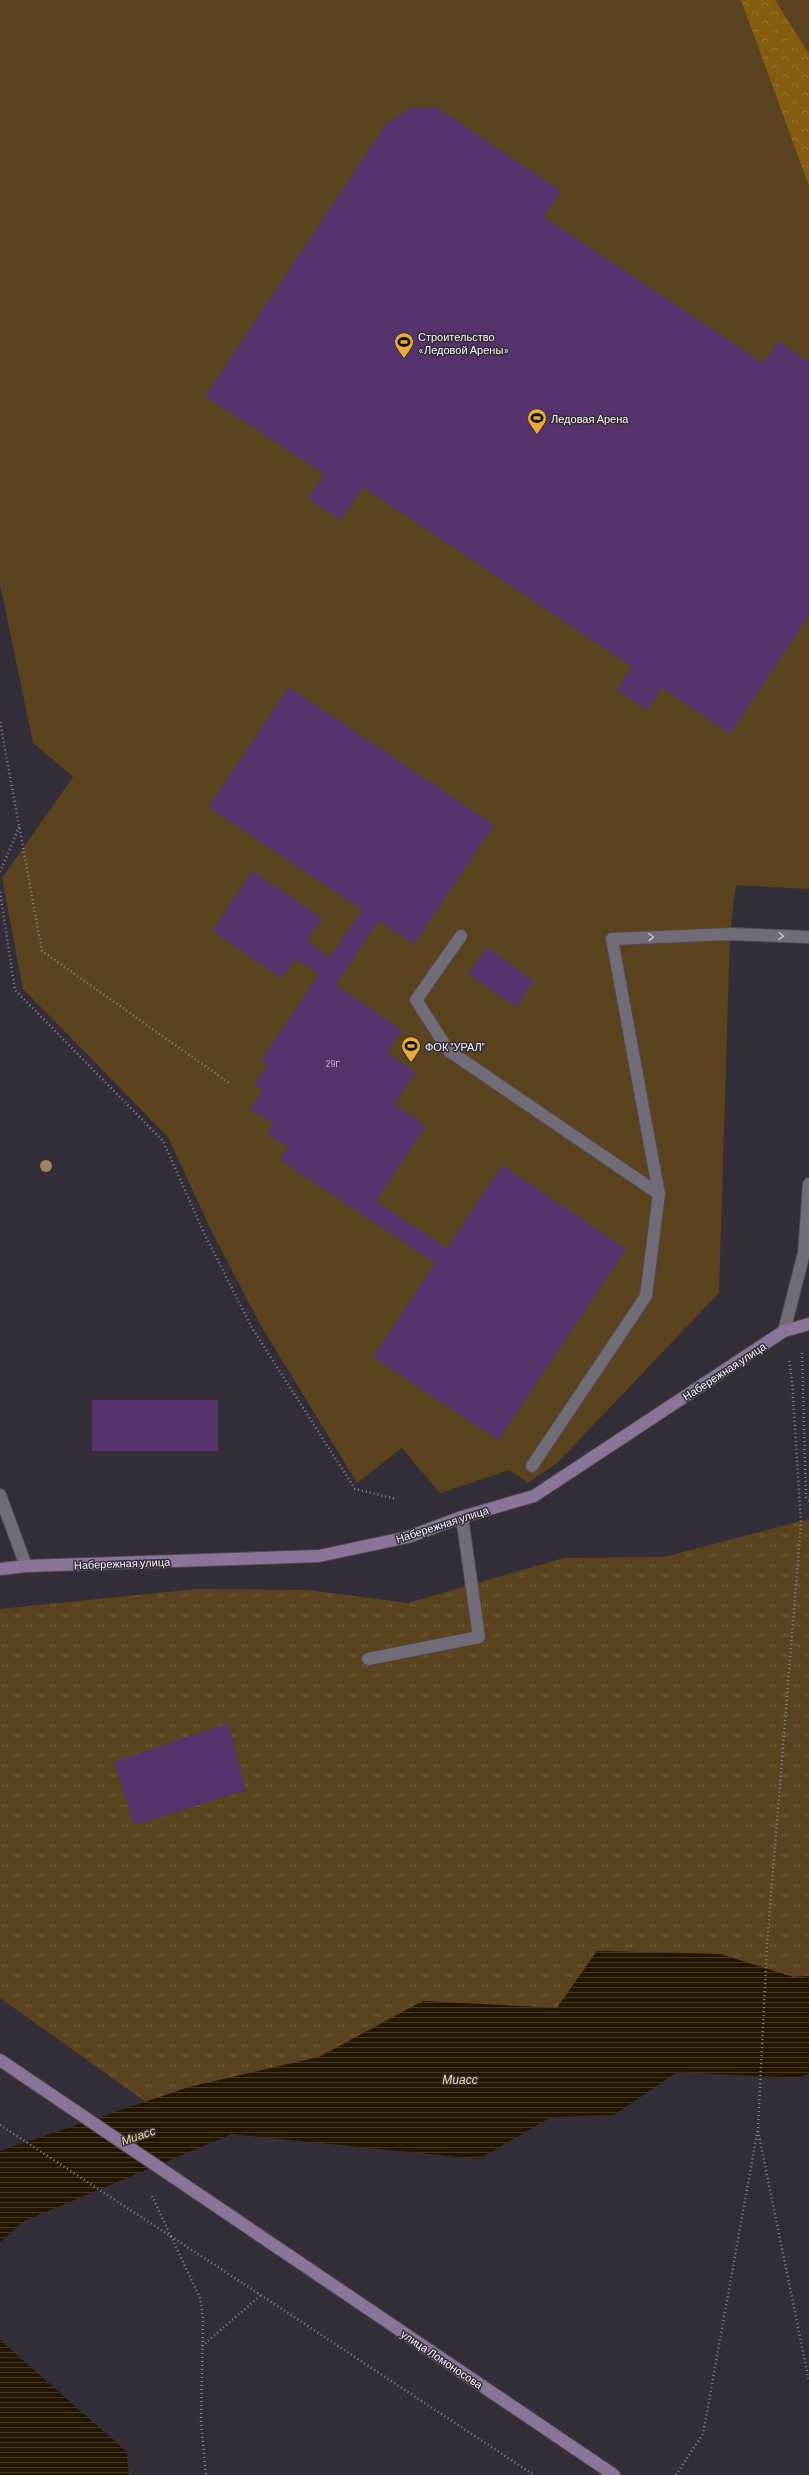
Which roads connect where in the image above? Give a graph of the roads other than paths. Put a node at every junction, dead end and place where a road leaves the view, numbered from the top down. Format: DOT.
graph roads {
  1 [pos="460,936"];
  2 [pos="809,937"];
  3 [pos="809,1184"];
  4 [pos="660,1194"];
  5 [pos="805,1325"];
  6 [pos="784,1331"];
  7 [pos="532,1466"];
  8 [pos="0,1495"];
  9 [pos="462,1517"];
  10 [pos="26,1566"];
  11 [pos="0,1569"];
  12 [pos="368,1659"];
  13 [pos="0,2060"];
  14 [pos="614,2475"];
  1 -- 4 [label="lane"];
  4 -- 2 [label="lane, one-way"];
  3 -- 6 [label="lane"];
  4 -- 7 [label="lane"];
  5 -- 6 [label="street, Набережная улица"];
  6 -- 9 [label="street, Набережная улица"];
  8 -- 10 [label="lane"];
  9 -- 10 [label="street, Набережная улица"];
  9 -- 12 [label="lane"];
  10 -- 11 [label="street, Набережная улица"];
  13 -- 14 [label="street, улица Ломоносова"];
}
